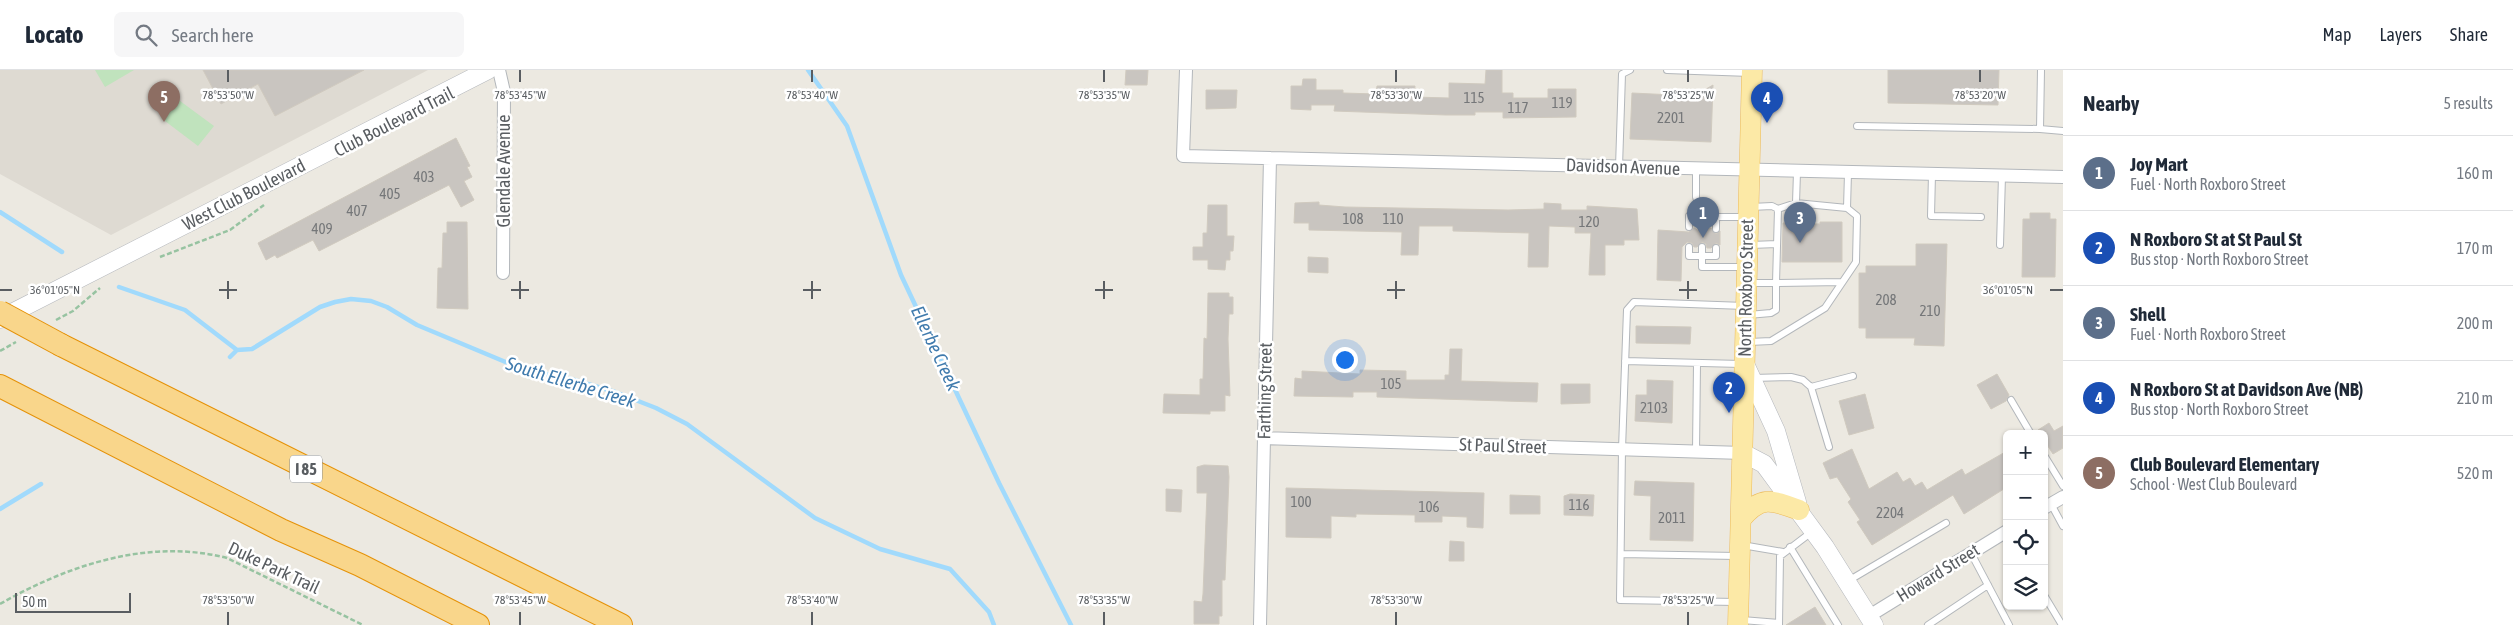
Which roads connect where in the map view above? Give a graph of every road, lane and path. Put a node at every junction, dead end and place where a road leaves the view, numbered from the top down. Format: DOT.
graph roads {
  1 [pos="488,70"];
  2 [pos="499,70"];
  3 [pos="1186,70"];
  4 [pos="1630,70"];
  5 [pos="1667,70"];
  6 [pos="2041,70"];
  7 [pos="1752,72"];
  8 [pos="1857,126"];
  9 [pos="2040,129"];
  10 [pos="2063,131"];
  11 [pos="1270,158"];
  12 [pos="1620,167"];
  13 [pos="1696,169"];
  14 [pos="1749,170"];
  15 [pos="1797,172"];
  16 [pos="1848,173"];
  17 [pos="1932,174"];
  18 [pos="2002,176"];
  19 [pos="2063,178"];
  20 [pos="268,202"];
  21 [pos="1796,203"];
  22 [pos="1847,208"];
  23 [pos="1778,209"];
  24 [pos="1748,212"];
  25 [pos="1702,217"];
  26 [pos="1716,217"];
  27 [pos="1981,217"];
  28 [pos="1689,228"];
  29 [pos="1702,228"];
  30 [pos="1716,228"];
  31 [pos="1747,244"];
  32 [pos="1777,244"];
  33 [pos="2000,245"];
  34 [pos="1689,247"];
  35 [pos="1702,247"];
  36 [pos="1716,248"];
  37 [pos="1702,256"];
  38 [pos="155,259"];
  39 [pos="504,273"];
  40 [pos="1746,275"];
  41 [pos="1842,282"];
  42 [pos="107,283"];
  43 [pos="1776,283"];
  44 [pos="1746,310"];
  45 [pos="0,312"];
  46 [pos="0,319"];
  47 [pos="50,324"];
  48 [pos="18,341"];
  49 [pos="1745,342"];
  50 [pos="0,351"];
  51 [pos="1625,361"];
  52 [pos="1697,364"];
  53 [pos="1748,371"];
  54 [pos="1853,376"];
  55 [pos="0,386"];
  56 [pos="1811,387"];
  57 [pos="2011,400"];
  58 [pos="2029,430"];
  59 [pos="1264,438"];
  60 [pos="1829,447"];
  61 [pos="1622,449"];
  62 [pos="1696,451"];
  63 [pos="1743,453"];
  64 [pos="2048,462"];
  65 [pos="2063,486"];
  66 [pos="2063,497"];
  67 [pos="2048,505"];
  68 [pos="2048,507"];
  69 [pos="1798,510"];
  70 [pos="1741,519"];
  71 [pos="1946,523"];
  72 [pos="2063,526"];
  73 [pos="1814,531"];
  74 [pos="2003,533"];
  75 [pos="1790,547"];
  76 [pos="1740,550"];
  77 [pos="1783,552"];
  78 [pos="1971,553"];
  79 [pos="1620,554"];
  80 [pos="1847,582"];
  81 [pos="1988,585"];
  82 [pos="2048,602"];
  83 [pos="0,604"];
  84 [pos="1830,611"];
  85 [pos="1738,616"];
  86 [pos="1871,620"];
  87 [pos="1779,624"];
  88 [pos="363,625"];
  89 [pos="478,625"];
  90 [pos="621,625"];
  91 [pos="1260,625"];
  92 [pos="1832,625"];
  93 [pos="1838,625"];
  94 [pos="1928,625"];
  95 [pos="2009,625"];
  96 [pos="2062,625"];
  1 -- 46 [label="street, West Club Boulevard"];
  2 -- 39 [label="street, Glendale Avenue"];
  3 -- 11 [label="street, Davidson Avenue"];
  4 -- 12 [label="lane"];
  5 -- 7 [label="lane"];
  6 -- 9 [label="lane"];
  7 -- 14 [label="main road, North Roxboro Street"];
  8 -- 9 [label="lane"];
  9 -- 10 [label="lane"];
  11 -- 12 [label="street, Davidson Avenue"];
  11 -- 59 [label="street, Farthing Street"];
  12 -- 13 [label="street, Davidson Avenue"];
  13 -- 14 [label="street, Davidson Avenue"];
  13 -- 25 [label="lane"];
  14 -- 15 [label="street, Davidson Avenue"];
  14 -- 24 [label="main road, North Roxboro Street"];
  15 -- 16 [label="street, Davidson Avenue"];
  15 -- 21 [label="lane"];
  16 -- 17 [label="street, Davidson Avenue"];
  16 -- 22 [label="lane"];
  17 -- 18 [label="street, Davidson Avenue"];
  17 -- 27 [label="lane"];
  18 -- 19 [label="street, Davidson Avenue"];
  18 -- 33 [label="lane"];
  20 -- 38 [label="path"];
  21 -- 22 [label="lane"];
  21 -- 23 [label="lane"];
  22 -- 41 [label="lane"];
  23 -- 24 [label="lane"];
  23 -- 32 [label="lane"];
  24 -- 26 [label="lane"];
  24 -- 31 [label="main road, North Roxboro Street"];
  25 -- 26 [label="lane"];
  25 -- 28 [label="lane"];
  25 -- 29 [label="lane"];
  26 -- 30 [label="lane"];
  31 -- 32 [label="lane"];
  31 -- 40 [label="main road, North Roxboro Street"];
  32 -- 43 [label="lane"];
  34 -- 37 [label="lane"];
  35 -- 37 [label="lane"];
  36 -- 37 [label="lane"];
  37 -- 40 [label="lane"];
  40 -- 43 [label="lane"];
  40 -- 44 [label="main road, North Roxboro Street"];
  41 -- 43 [label="lane"];
  41 -- 49 [label="lane"];
  42 -- 47 [label="path"];
  43 -- 44 [label="lane"];
  44 -- 49 [label="main road, North Roxboro Street"];
  44 -- 51 [label="lane"];
  45 -- 90 [label="highway, I 85, bridge"];
  48 -- 50 [label="path"];
  49 -- 53 [label="main road, North Roxboro Street"];
  51 -- 52 [label="lane"];
  51 -- 61 [label="lane"];
  52 -- 53 [label="lane"];
  52 -- 62 [label="lane"];
  53 -- 56 [label="lane"];
  53 -- 63 [label="main road, North Roxboro Street"];
  53 -- 69 [label="street"];
  54 -- 56 [label="lane"];
  55 -- 89 [label="highway"];
  56 -- 60 [label="lane"];
  57 -- 58 [label="lane"];
  59 -- 61 [label="street, St Paul Street"];
  59 -- 91 [label="street, Farthing Street"];
  61 -- 62 [label="street, St Paul Street"];
  61 -- 79 [label="lane"];
  62 -- 63 [label="street, St Paul Street"];
  63 -- 69 [label="street"];
  63 -- 70 [label="main road, North Roxboro Street"];
  64 -- 65 [label="lane"];
  66 -- 67 [label="street"];
  68 -- 72 [label="lane"];
  69 -- 70 [label="main road"];
  69 -- 73 [label="street"];
  70 -- 76 [label="main road, North Roxboro Street"];
  71 -- 80 [label="lane"];
  73 -- 75 [label="lane"];
  73 -- 80 [label="street"];
  74 -- 78 [label="street, Howard Street"];
  75 -- 77 [label="lane"];
  75 -- 84 [label="lane"];
  76 -- 77 [label="lane"];
  76 -- 79 [label="lane"];
  76 -- 85 [label="main road, North Roxboro Street"];
  77 -- 87 [label="lane"];
  78 -- 81 [label="lane"];
  78 -- 86 [label="street, Howard Street"];
  79 -- 85 [label="lane"];
  80 -- 86 [label="street"];
  81 -- 94 [label="lane"];
  81 -- 95 [label="lane"];
  82 -- 96 [label="lane"];
  83 -- 88 [label="path, Duke Park Trail"];
  84 -- 92 [label="lane"];
  84 -- 93 [label="lane"];
  85 -- 87 [label="lane"];
}
